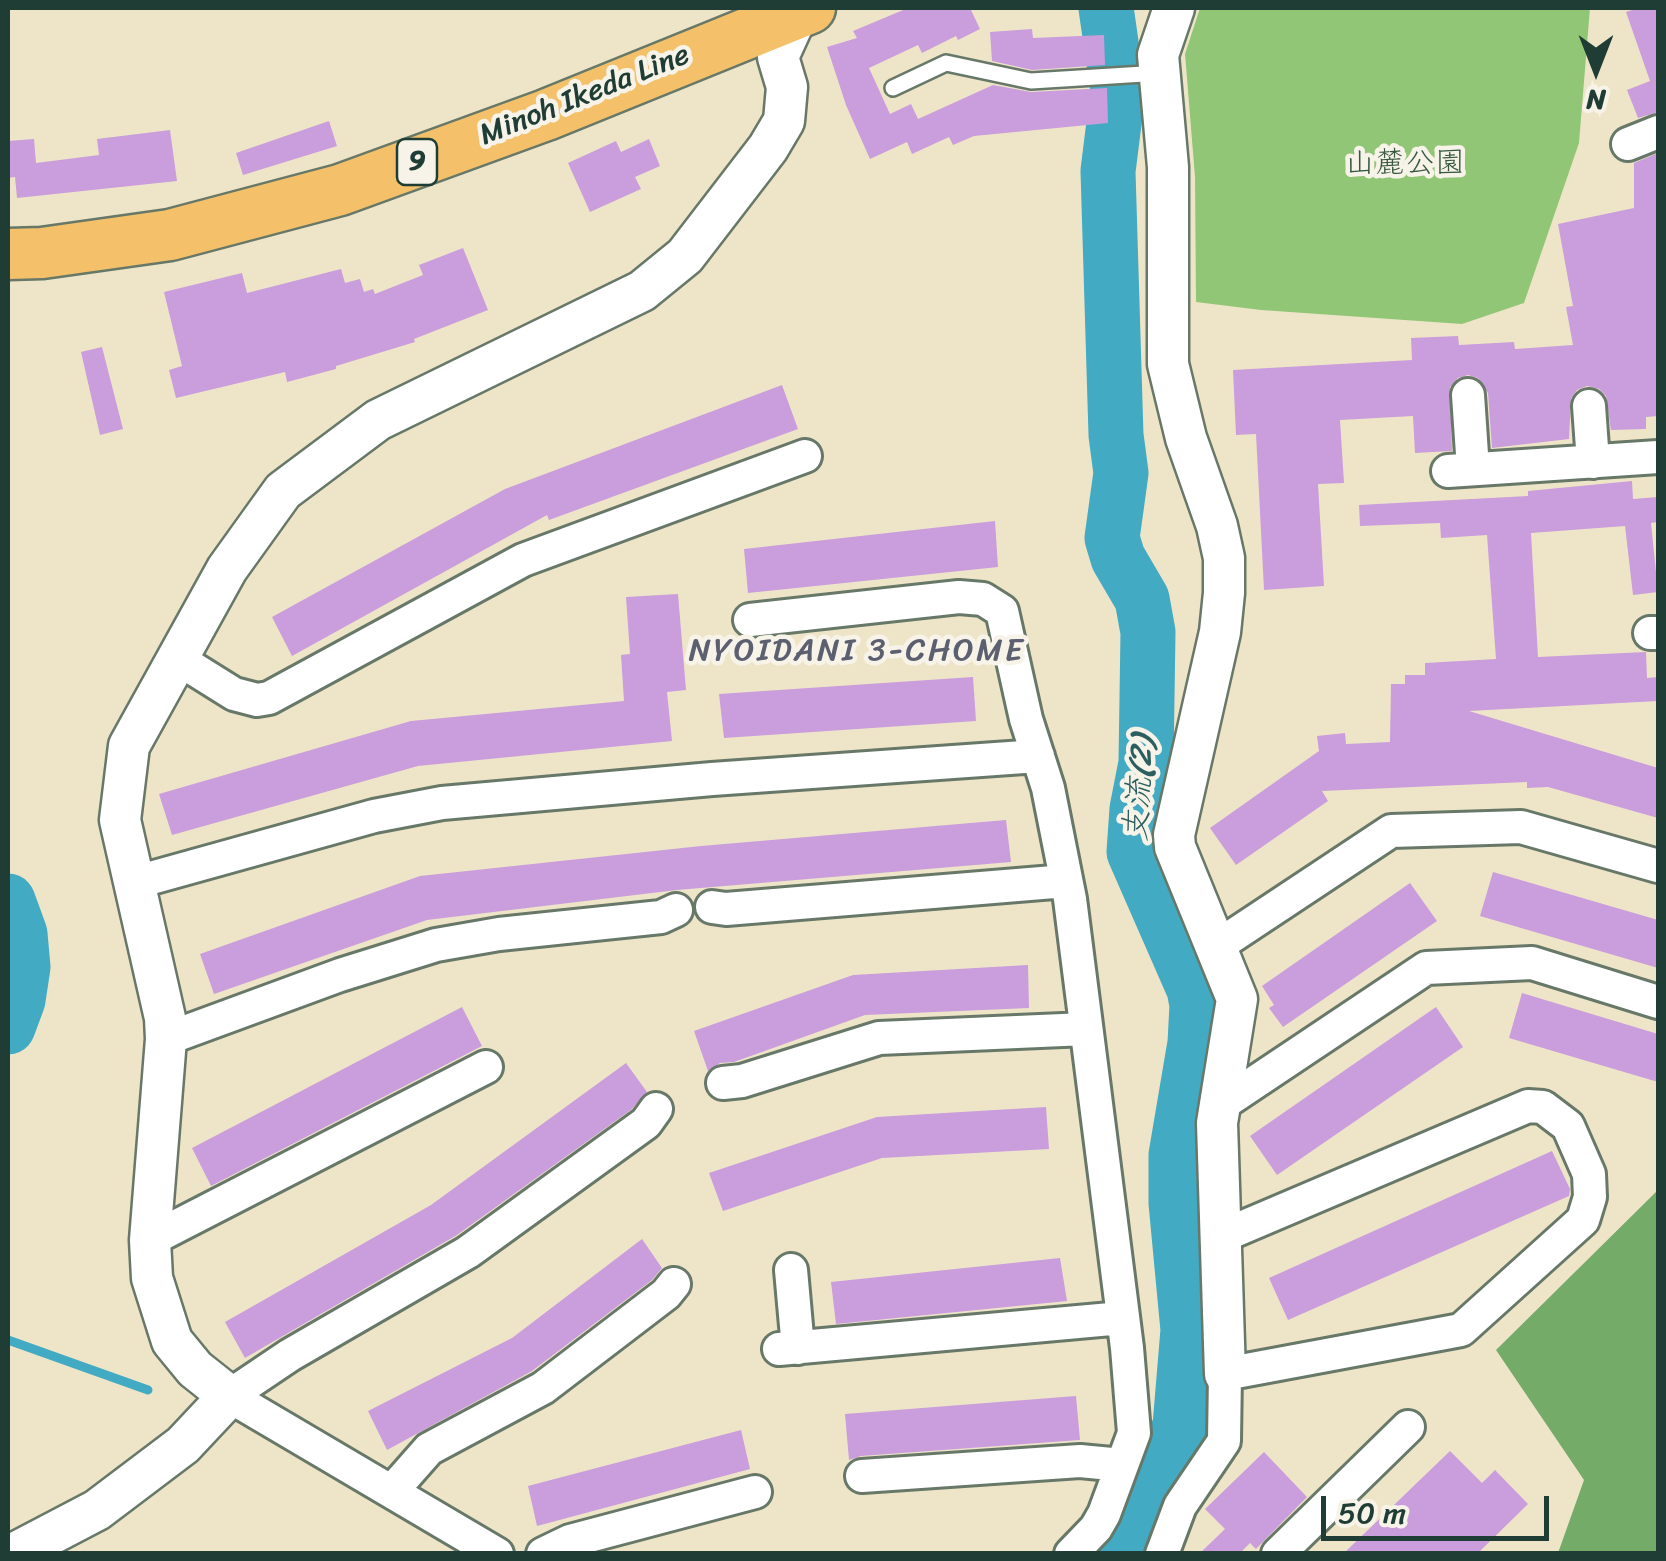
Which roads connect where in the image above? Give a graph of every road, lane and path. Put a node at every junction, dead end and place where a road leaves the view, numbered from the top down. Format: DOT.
graph roads {
  1 [pos="1174,8"];
  2 [pos="802,9"];
  3 [pos="1144,74"];
  4 [pos="892,88"];
  5 [pos="8,254"];
  6 [pos="1468,395"];
  7 [pos="1589,406"];
  8 [pos="804,456"];
  9 [pos="1658,458"];
  10 [pos="1592,462"];
  11 [pos="750,620"];
  12 [pos="178,659"];
  13 [pos="1038,756"];
  14 [pos="1658,866"];
  15 [pos="1066,881"];
  16 [pos="133,883"];
  17 [pos="712,907"];
  18 [pos="676,910"];
  19 [pos="1216,946"];
  20 [pos="1658,1002"];
  21 [pos="1086,1030"];
  22 [pos="166,1038"];
  23 [pos="486,1067"];
  24 [pos="723,1083"];
  25 [pos="1218,1107"];
  26 [pos="656,1109"];
  27 [pos="1220,1237"];
  28 [pos="150,1240"];
  29 [pos="791,1270"];
  30 [pos="674,1284"];
  31 [pos="1122,1318"];
  32 [pos="1225,1374"];
  33 [pos="229,1396"];
  34 [pos="1408,1427"];
  35 [pos="1122,1466"];
  36 [pos="862,1476"];
  37 [pos="392,1491"];
  38 [pos="755,1492"];
  39 [pos="13,1554"];
  40 [pos="498,1554"];
  41 [pos="543,1554"];
  42 [pos="1072,1554"];
  43 [pos="1162,1554"];
  44 [pos="1278,1554"];
  1 -- 3 [label="street"];
  2 -- 5 [label="main road, Minoh Ikeda Line / 9"];
  2 -- 12 [label="street"];
  3 -- 4 [label="lane"];
  3 -- 19 [label="street"];
  6 -- 10 [label="street"];
  7 -- 10 [label="street"];
  8 -- 12 [label="street"];
  9 -- 10 [label="street"];
  11 -- 13 [label="street"];
  12 -- 16 [label="street"];
  13 -- 15 [label="street"];
  13 -- 16 [label="street"];
  14 -- 19 [label="street"];
  15 -- 17 [label="street"];
  15 -- 21 [label="street"];
  16 -- 22 [label="street"];
  18 -- 22 [label="street"];
  19 -- 25 [label="street"];
  20 -- 25 [label="street"];
  21 -- 24 [label="street"];
  21 -- 31 [label="street"];
  22 -- 28 [label="street"];
  23 -- 28 [label="street"];
  25 -- 27 [label="street"];
  26 -- 33 [label="street"];
  27 -- 32 [label="street"];
  27 -- 32 [label="street"];
  28 -- 33 [label="street"];
  29 -- 31 [label="street"];
  30 -- 37 [label="street"];
  31 -- 35 [label="street"];
  32 -- 43 [label="street"];
  33 -- 37 [label="street"];
  33 -- 39 [label="street"];
  34 -- 44 [label="street"];
  35 -- 36 [label="street"];
  35 -- 42 [label="street"];
  37 -- 40 [label="street"];
  38 -- 41 [label="street"];
}
